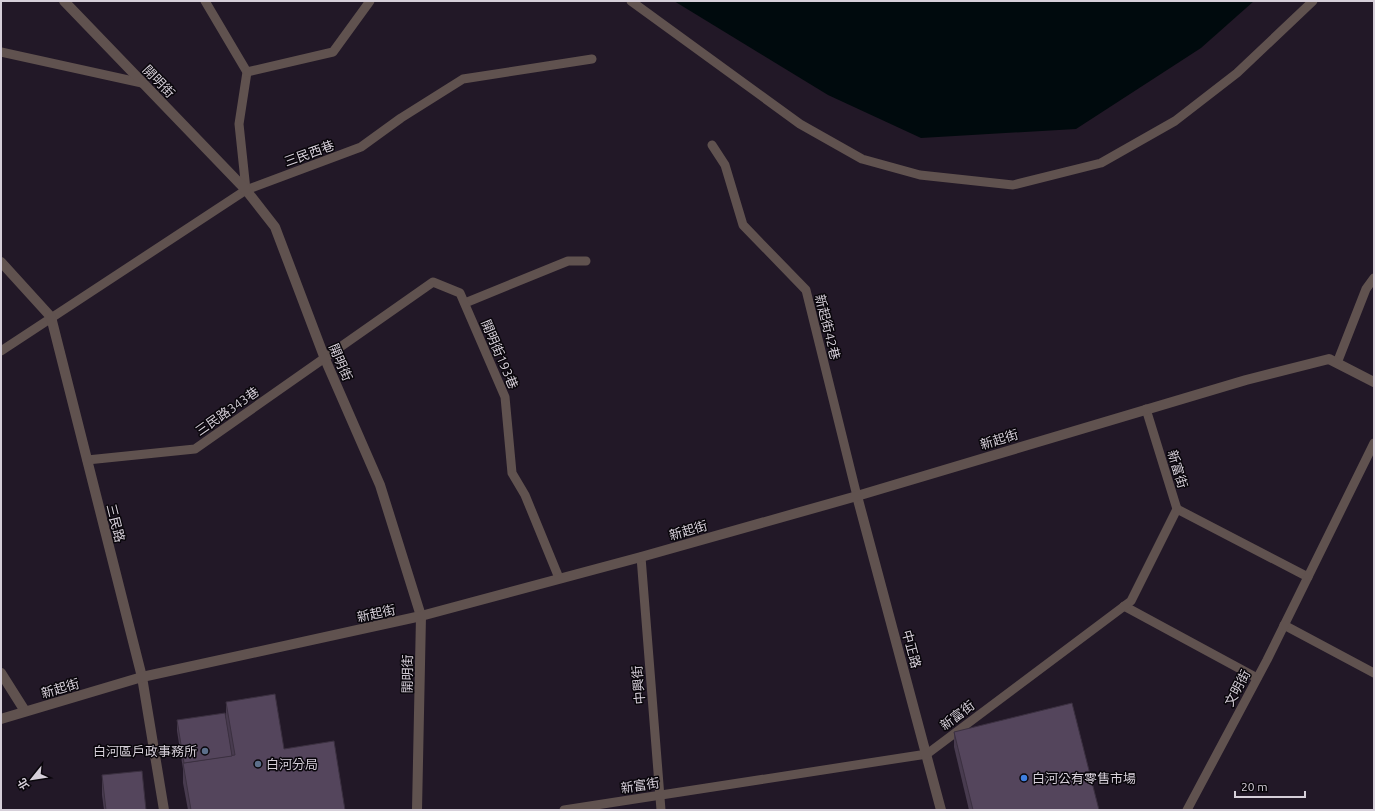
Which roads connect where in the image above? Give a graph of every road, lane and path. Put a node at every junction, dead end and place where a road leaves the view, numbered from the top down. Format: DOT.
graph roads {
  1 [pos="64,1"];
  2 [pos="205,1"];
  3 [pos="370,1"];
  4 [pos="631,1"];
  5 [pos="1313,1"];
  6 [pos="1,52"];
  7 [pos="592,59"];
  8 [pos="247,72"];
  9 [pos="142,83"];
  10 [pos="712,145"];
  11 [pos="246,190"];
  12 [pos="586,261"];
  13 [pos="1,262"];
  14 [pos="1374,278"];
  15 [pos="465,303"];
  16 [pos="50,317"];
  17 [pos="1,351"];
  18 [pos="325,359"];
  19 [pos="1337,363"];
  20 [pos="1374,382"];
  21 [pos="1146,409"];
  22 [pos="1374,444"];
  23 [pos="87,460"];
  24 [pos="857,496"];
  25 [pos="1177,510"];
  26 [pos="640,558"];
  27 [pos="1308,577"];
  28 [pos="559,578"];
  29 [pos="1124,606"];
  30 [pos="421,616"];
  31 [pos="1284,625"];
  32 [pos="1,673"];
  33 [pos="1374,673"];
  34 [pos="142,677"];
  35 [pos="1257,678"];
  36 [pos="25,711"];
  37 [pos="1,719"];
  38 [pos="927,754"];
  39 [pos="660,795"];
  40 [pos="164,810"];
  41 [pos="417,810"];
  42 [pos="564,810"];
  43 [pos="661,810"];
  44 [pos="941,810"];
  45 [pos="1187,810"];
  1 -- 9 [label="street, 開明街"];
  2 -- 8 [label="lane"];
  3 -- 8 [label="lane"];
  4 -- 5 [label="lane"];
  6 -- 9 [label="lane"];
  7 -- 11 [label="lane, 三民西巷"];
  8 -- 11 [label="lane"];
  9 -- 11 [label="street, 開明街"];
  10 -- 24 [label="lane, 新起街42巷"];
  11 -- 16 [label="lane, 三民西巷"];
  11 -- 18 [label="street, 開明街"];
  12 -- 15 [label="lane"];
  13 -- 16 [label="street, 三民路"];
  14 -- 19 [label="lane"];
  15 -- 18 [label="lane, 開明街193巷"];
  15 -- 28 [label="lane, 開明街193巷"];
  16 -- 17 [label="lane, 三民西巷"];
  16 -- 23 [label="street, 三民路"];
  18 -- 23 [label="lane, 三民路343巷"];
  18 -- 30 [label="street, 開明街"];
  19 -- 20 [label="street, 新起街"];
  19 -- 21 [label="street, 新起街"];
  21 -- 24 [label="street, 新起街"];
  21 -- 25 [label="lane, 新富街"];
  22 -- 27 [label="lane, 文明街"];
  23 -- 34 [label="street, 三民路"];
  24 -- 26 [label="street, 新起街"];
  24 -- 38 [label="street, 中正路"];
  25 -- 27 [label="lane"];
  25 -- 29 [label="lane, 新富街"];
  26 -- 28 [label="street, 新起街"];
  26 -- 39 [label="lane, 中興街"];
  27 -- 31 [label="lane, 文明街"];
  28 -- 30 [label="street, 新起街"];
  29 -- 35 [label="lane"];
  29 -- 38 [label="lane, 新富街"];
  30 -- 34 [label="street, 新起街"];
  30 -- 41 [label="street, 開明街"];
  31 -- 33 [label="lane"];
  31 -- 35 [label="lane, 文明街"];
  32 -- 36 [label="street"];
  34 -- 36 [label="street, 新起街"];
  34 -- 40 [label="street, 三民路"];
  35 -- 45 [label="lane, 文明街"];
  36 -- 37 [label="street, 新起街"];
  38 -- 39 [label="lane, 新富街"];
  38 -- 44 [label="street, 中正路"];
  39 -- 42 [label="lane, 新富街"];
  39 -- 43 [label="lane, 中興街"];
}
